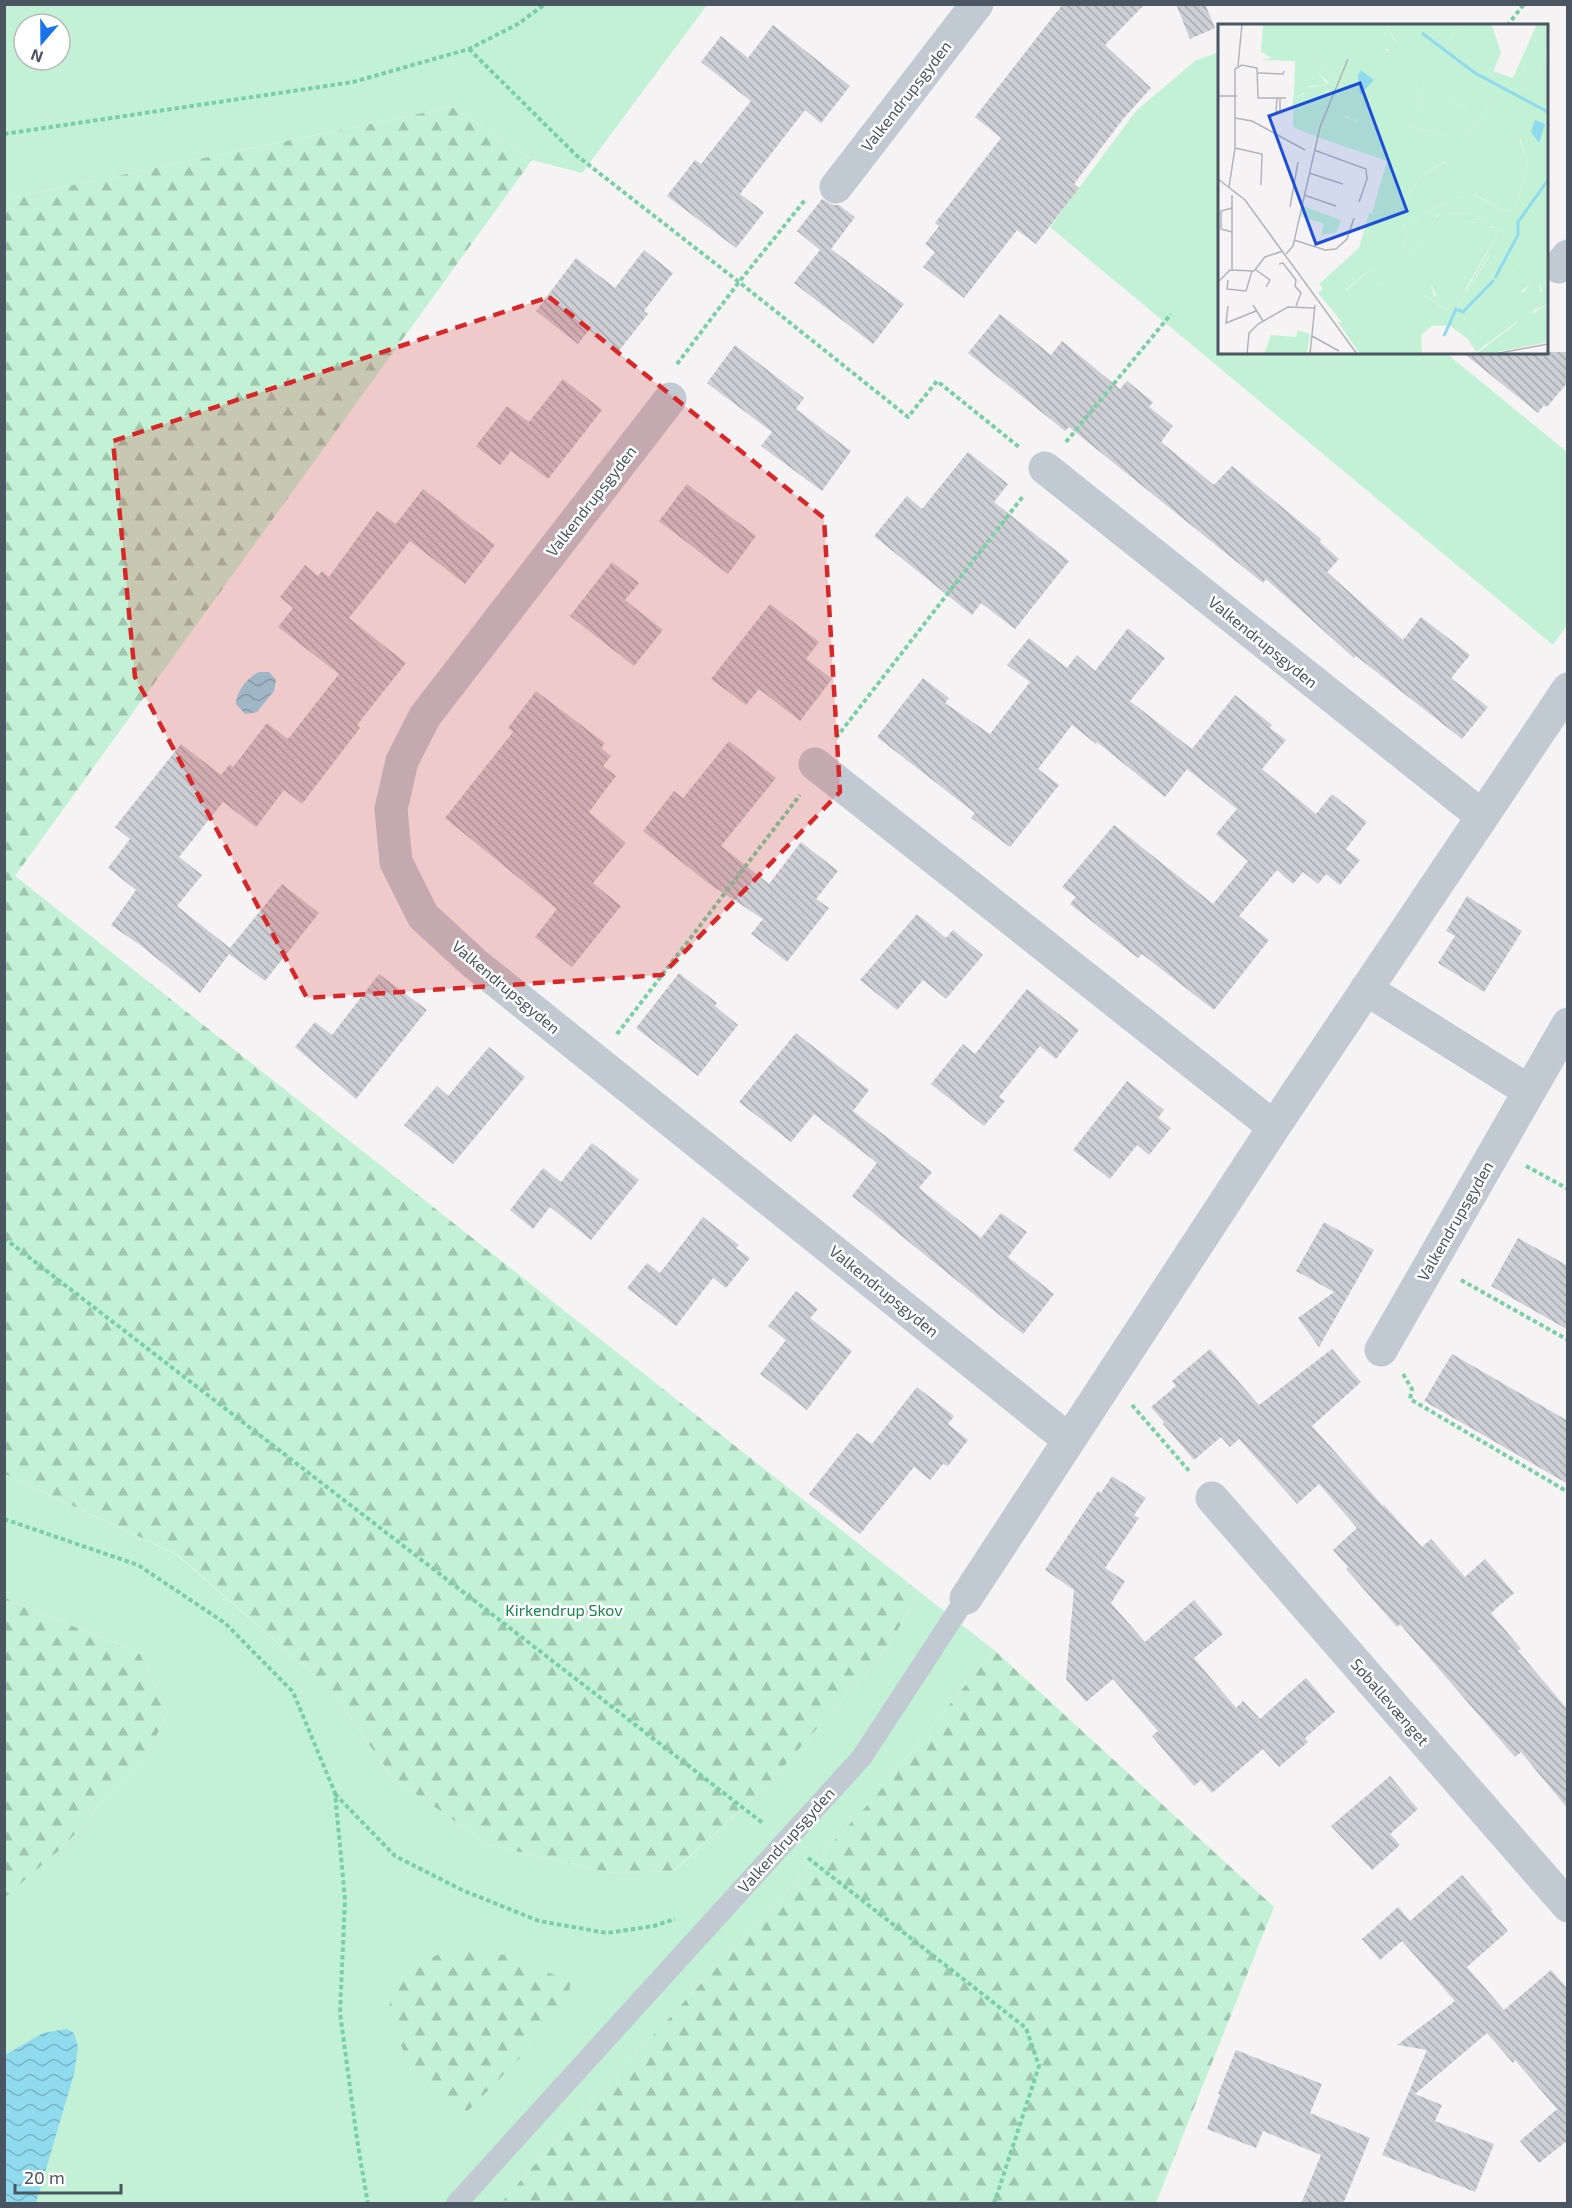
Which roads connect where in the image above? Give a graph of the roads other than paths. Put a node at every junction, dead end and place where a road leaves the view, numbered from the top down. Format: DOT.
graph roads {
  1 [pos="977,4"];
  2 [pos="836,187"];
  3 [pos="670,399"];
  4 [pos="1045,468"];
  5 [pos="1568,689"];
  6 [pos="815,764"];
  7 [pos="1482,816"];
  8 [pos="1366,989"];
  9 [pos="1568,1024"];
  10 [pos="1529,1092"];
  11 [pos="1274,1127"];
  12 [pos="1381,1350"];
  13 [pos="1069,1440"];
  14 [pos="1212,1498"];
  15 [pos="966,1598"];
  16 [pos="1568,1906"];
  17 [pos="456,2204"];
  1 -- 2 [label="street, Valkendrupsgyden"];
  3 -- 13 [label="street, Valkendrupsgyden"];
  4 -- 7 [label="street, Valkendrupsgyden"];
  5 -- 7 [label="street, Valkendrupsgyden"];
  6 -- 11 [label="street"];
  7 -- 8 [label="street, Valkendrupsgyden"];
  8 -- 10 [label="street"];
  8 -- 11 [label="street, Valkendrupsgyden"];
  9 -- 10 [label="street, Valkendrupsgyden"];
  10 -- 12 [label="street, Valkendrupsgyden"];
  11 -- 13 [label="street, Valkendrupsgyden"];
  13 -- 15 [label="street, Valkendrupsgyden"];
  14 -- 16 [label="street, Søballevænget"];
  15 -- 17 [label="lane, Valkendrupsgyden"];
}
